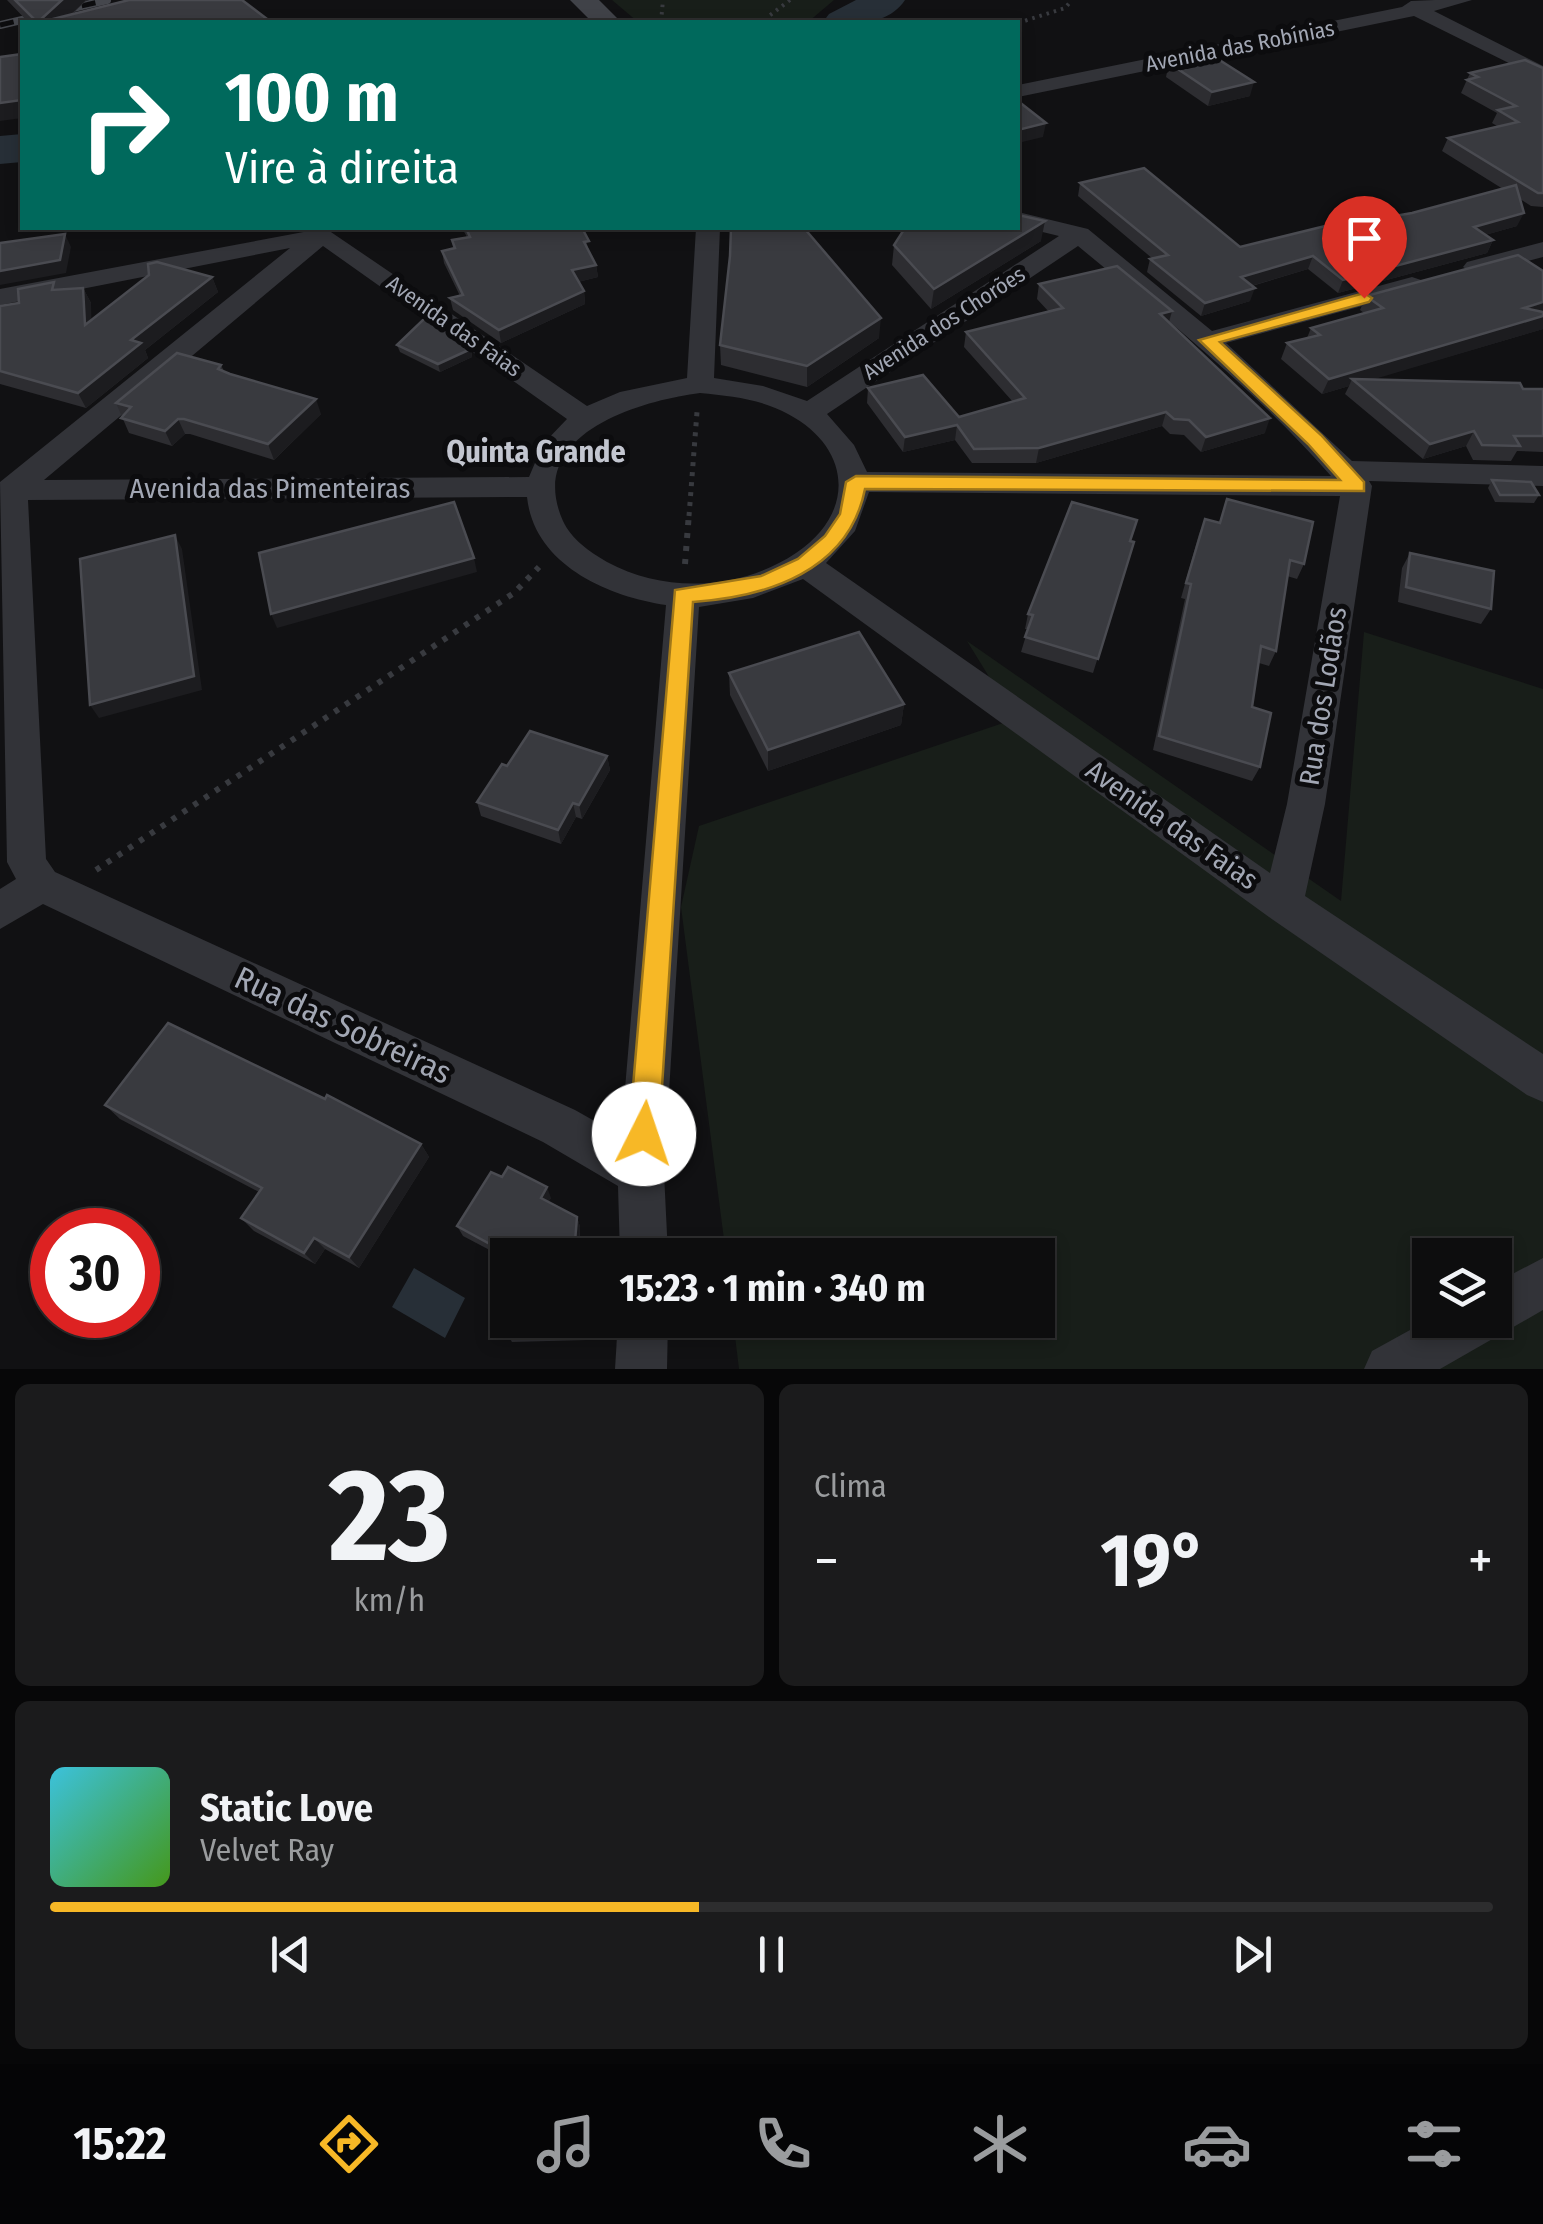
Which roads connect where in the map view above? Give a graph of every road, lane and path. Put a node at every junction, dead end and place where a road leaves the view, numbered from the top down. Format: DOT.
graph roads {
  1 [pos="582,0"];
  2 [pos="790,0"];
  3 [pos="1072,0"];
  4 [pos="1396,0"];
  5 [pos="1463,0"];
  6 [pos="1418,10"];
  7 [pos="604,20"];
  8 [pos="768,20"];
  9 [pos="1020,22"];
  10 [pos="1543,74"];
  11 [pos="1020,91"];
  12 [pos="1020,219"];
  13 [pos="342,230"];
  14 [pos="708,230"];
  15 [pos="322,234"];
  16 [pos="1080,234"];
  17 [pos="1543,249"];
  18 [pos="0,297"];
  19 [pos="1208,340"];
  20 [pos="700,385"];
  21 [pos="808,412"];
  22 [pos="587,418"];
  23 [pos="1543,476"];
  24 [pos="1351,478"];
  25 [pos="856,482"];
  26 [pos="541,487"];
  27 [pos="6,490"];
  28 [pos="561,544"];
  29 [pos="805,564"];
  30 [pos="683,595"];
  31 [pos="51,888"];
  32 [pos="1283,904"];
  33 [pos="0,911"];
  34 [pos="1543,1080"];
  35 [pos="641,1173"];
  36 [pos="643,1238"];
  37 [pos="1543,1283"];
  38 [pos="1512,1300"];
  39 [pos="642,1338"];
  40 [pos="1445,1338"];
  41 [pos="641,1369"];
  42 [pos="1390,1369"];
  1 -- 7 [label="street"];
  2 -- 8 [label="path"];
  3 -- 9 [label="path"];
  4 -- 6 [label="street"];
  5 -- 6 [label="street, Avenida das Robínias"];
  6 -- 10 [label="street"];
  6 -- 11 [label="street, Avenida das Robínias"];
  12 -- 16 [label="street"];
  13 -- 15 [label="street"];
  14 -- 20 [label="street"];
  15 -- 18 [label="street"];
  15 -- 22 [label="street, Avenida das Faias"];
  15 -- 27 [label="street"];
  16 -- 19 [label="street"];
  16 -- 21 [label="street, Avenida dos Chorões"];
  17 -- 19 [label="street"];
  19 -- 24 [label="street"];
  20 -- 21 [label="street"];
  20 -- 22 [label="street"];
  20 -- 30 [label="path"];
  21 -- 25 [label="street"];
  22 -- 26 [label="street"];
  23 -- 24 [label="street"];
  24 -- 25 [label="street"];
  24 -- 32 [label="street, Rua dos Lodãos"];
  25 -- 29 [label="street"];
  26 -- 27 [label="street, Avenida das Pimenteiras"];
  26 -- 28 [label="street"];
  27 -- 31 [label="street"];
  28 -- 30 [label="street"];
  28 -- 31 [label="path"];
  29 -- 30 [label="street"];
  29 -- 32 [label="street, Avenida das Faias"];
  30 -- 35 [label="street"];
  31 -- 33 [label="street"];
  31 -- 35 [label="street, Rua das Sobreiras"];
  32 -- 34 [label="street, Avenida das Faias"];
  35 -- 36 [label="street"];
  37 -- 38 [label="street"];
  39 -- 41 [label="street"];
  40 -- 42 [label="street"];
}
